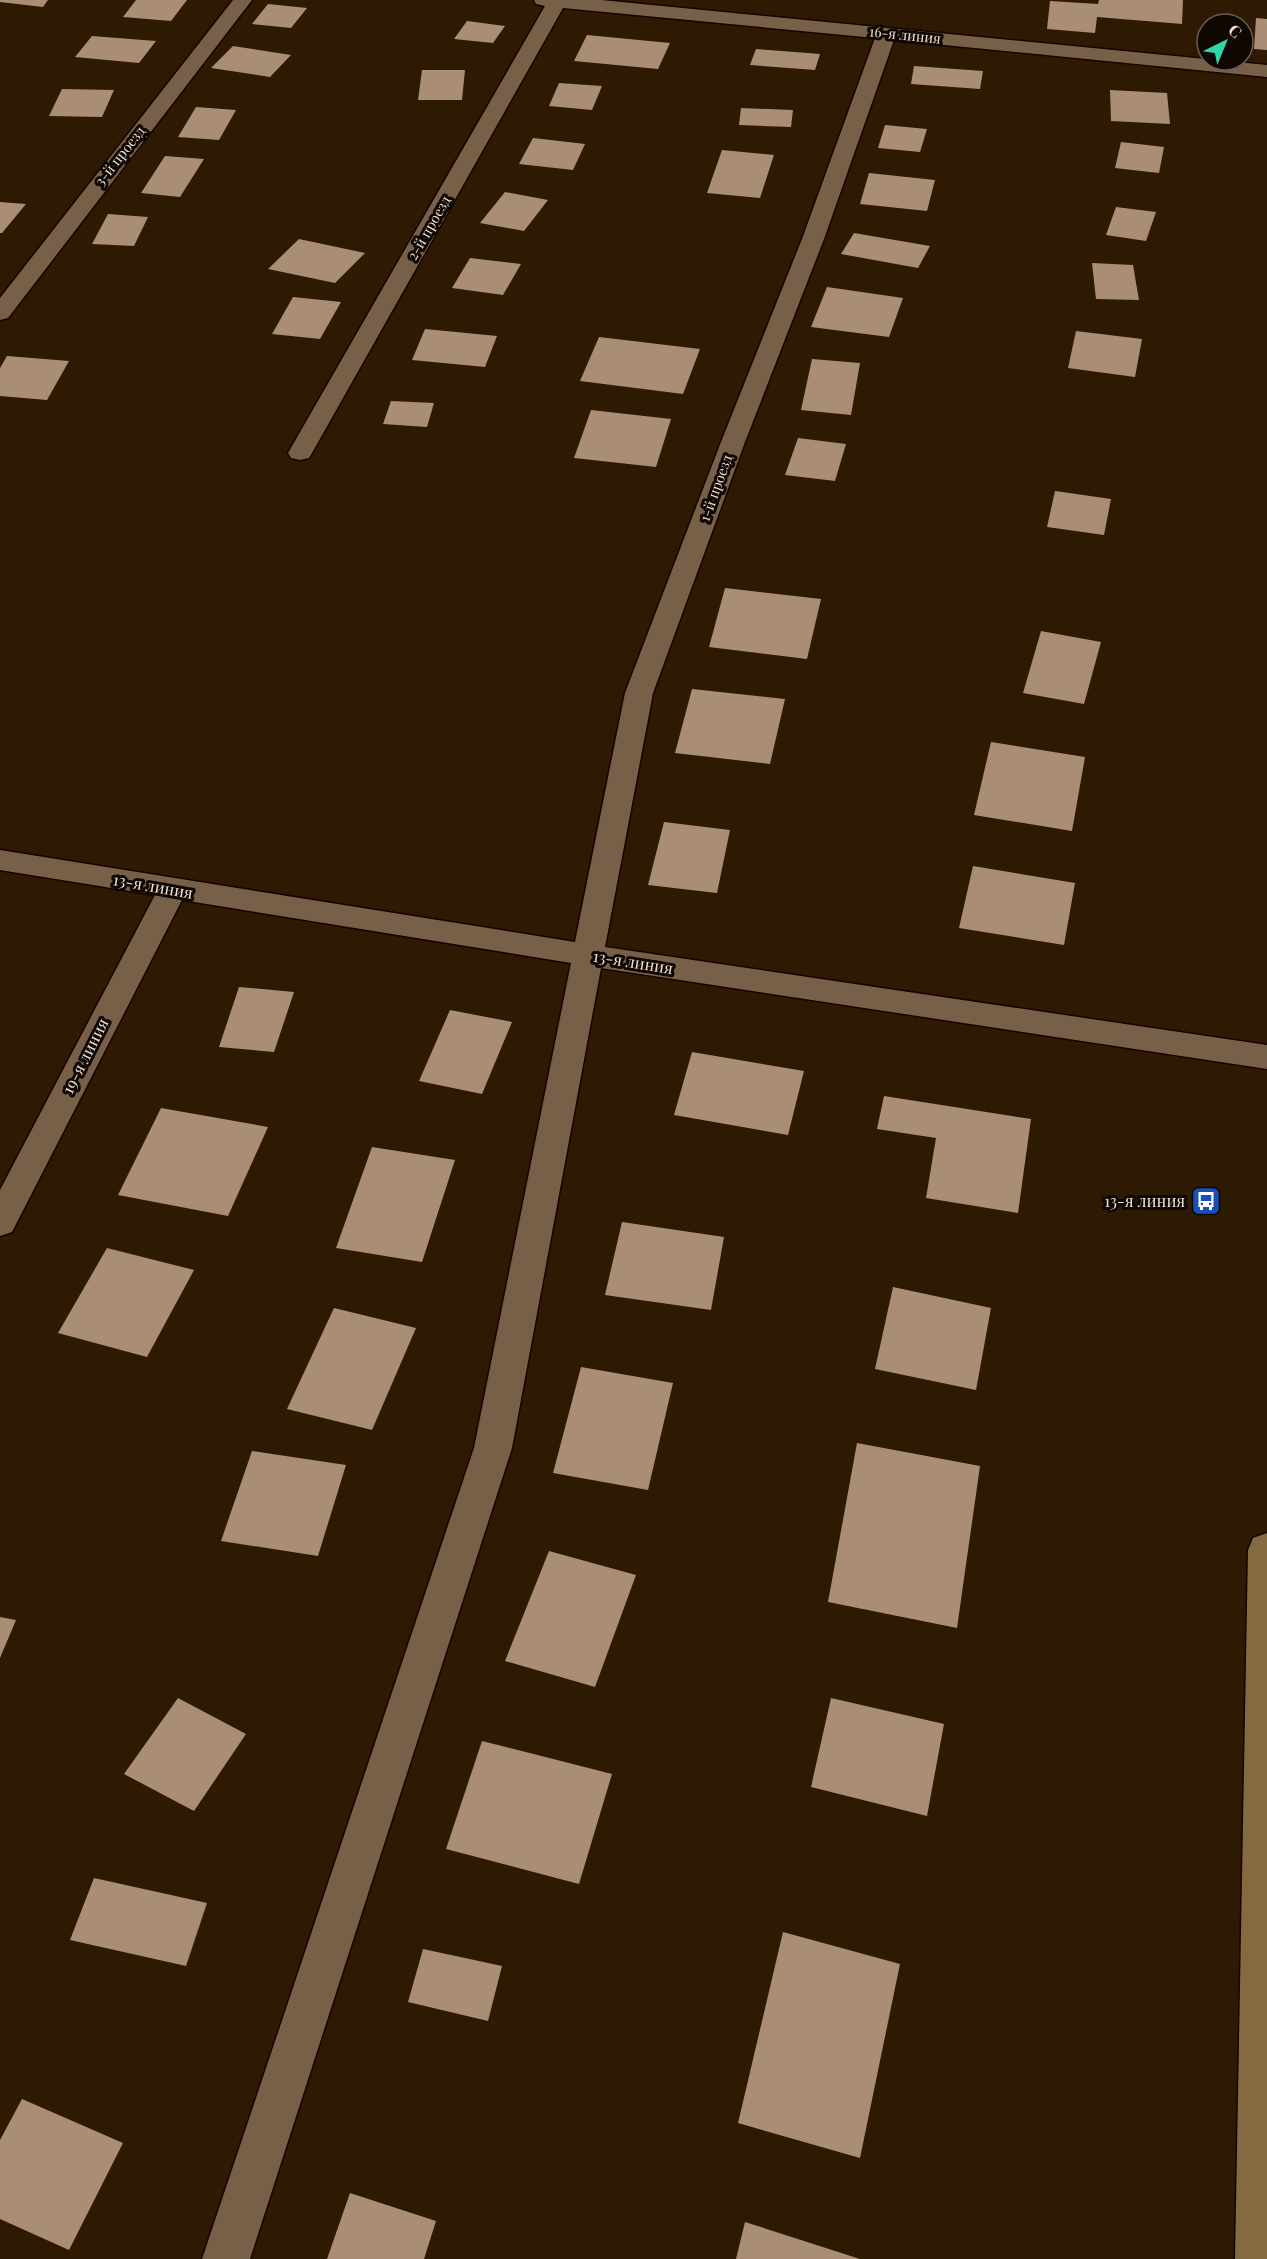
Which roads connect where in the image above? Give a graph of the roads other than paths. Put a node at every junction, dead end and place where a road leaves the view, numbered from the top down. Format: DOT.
graph roads {
  1 [pos="243,0"];
  2 [pos="550,1"];
  3 [pos="887,33"];
  4 [pos="1267,70"];
  5 [pos="0,313"];
  6 [pos="300,453"];
  7 [pos="0,860"];
  8 [pos="173,889"];
  9 [pos="588,955"];
  10 [pos="1267,1057"];
  11 [pos="0,1223"];
  12 [pos="1267,1550"];
  13 [pos="226,2259"];
  14 [pos="1259,2259"];
  1 -- 5 [label="street, 3-й проезд"];
  2 -- 3 [label="street, 16-я линия"];
  2 -- 6 [label="street, 2-й проезд"];
  3 -- 4 [label="street, 16-я линия"];
  3 -- 9 [label="street, 1-й проезд"];
  7 -- 8 [label="street, 13-я линия"];
  8 -- 9 [label="street, 13-я линия"];
  8 -- 11 [label="street, 19-я линия"];
  9 -- 10 [label="street, 13-я линия"];
  9 -- 13 [label="street, 1-й проезд"];
  12 -- 14 [label="street"];
}
